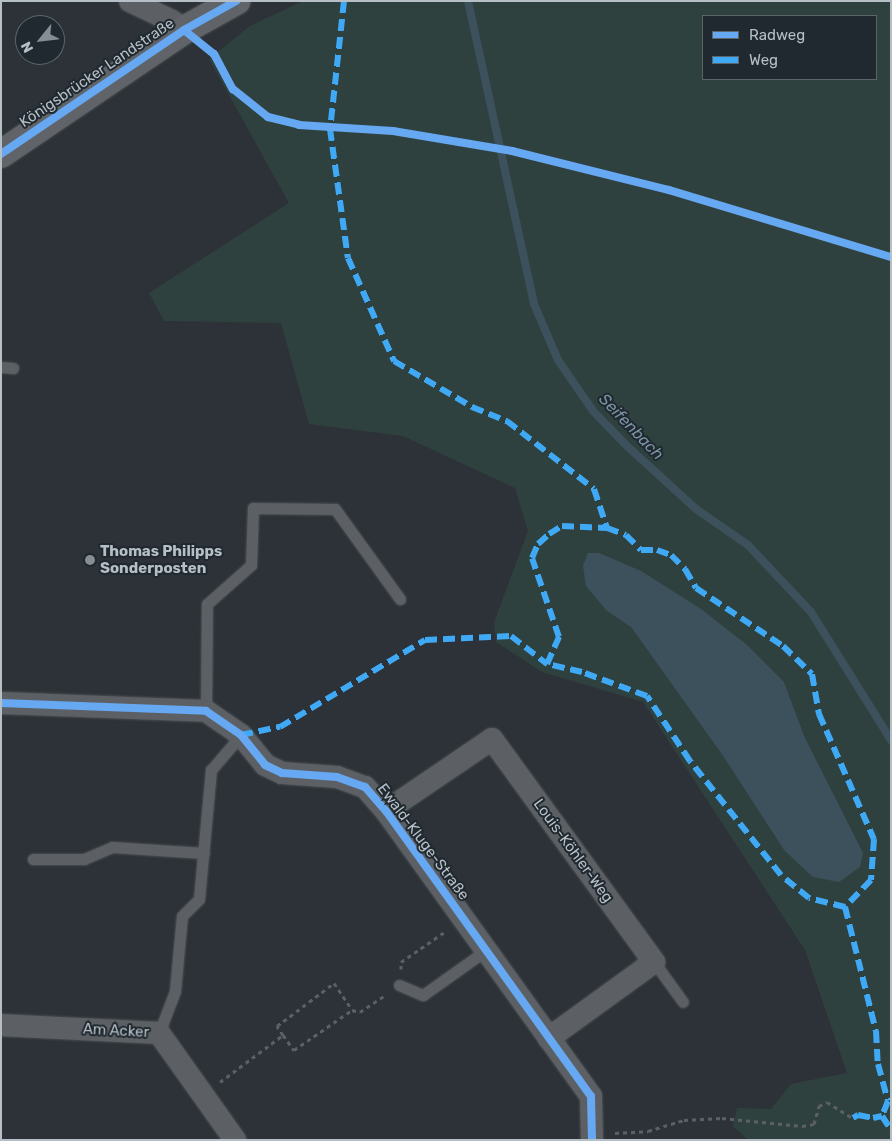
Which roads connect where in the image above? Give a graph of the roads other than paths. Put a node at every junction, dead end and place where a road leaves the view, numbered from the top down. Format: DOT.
graph roads {
  1 [pos="130,1"];
  2 [pos="236,1"];
  3 [pos="184,30"];
  4 [pos="1,154"];
  5 [pos="1,367"];
  6 [pos="13,368"];
  7 [pos="400,599"];
  8 [pos="1,703"];
  9 [pos="206,711"];
  10 [pos="241,736"];
  11 [pos="386,811"];
  12 [pos="204,853"];
  13 [pos="32,859"];
  14 [pos="485,951"];
  15 [pos="654,962"];
  16 [pos="399,985"];
  17 [pos="683,1002"];
  18 [pos="1,1025"];
  19 [pos="159,1033"];
  20 [pos="549,1038"];
  21 [pos="592,1138"];
  22 [pos="235,1140"];
  1 -- 3 [label="street"];
  2 -- 3 [label="main road, Königsbrücker Landstraße"];
  3 -- 4 [label="main road, Königsbrücker Landstraße"];
  5 -- 6 [label="lane"];
  7 -- 9 [label="lane"];
  8 -- 9 [label="street"];
  9 -- 10 [label="street, Ewald-Kluge-Straße"];
  10 -- 11 [label="street, Ewald-Kluge-Straße"];
  10 -- 12 [label="lane"];
  11 -- 14 [label="street, Ewald-Kluge-Straße"];
  11 -- 15 [label="street, Louis-Köhler-Weg"];
  12 -- 13 [label="lane"];
  12 -- 19 [label="lane"];
  14 -- 16 [label="lane"];
  14 -- 20 [label="street, Ewald-Kluge-Straße"];
  15 -- 17 [label="lane"];
  15 -- 20 [label="street"];
  18 -- 19 [label="street, Am Acker"];
  19 -- 22 [label="street, Am Acker"];
  20 -- 21 [label="street, Ewald-Kluge-Straße"];
}
